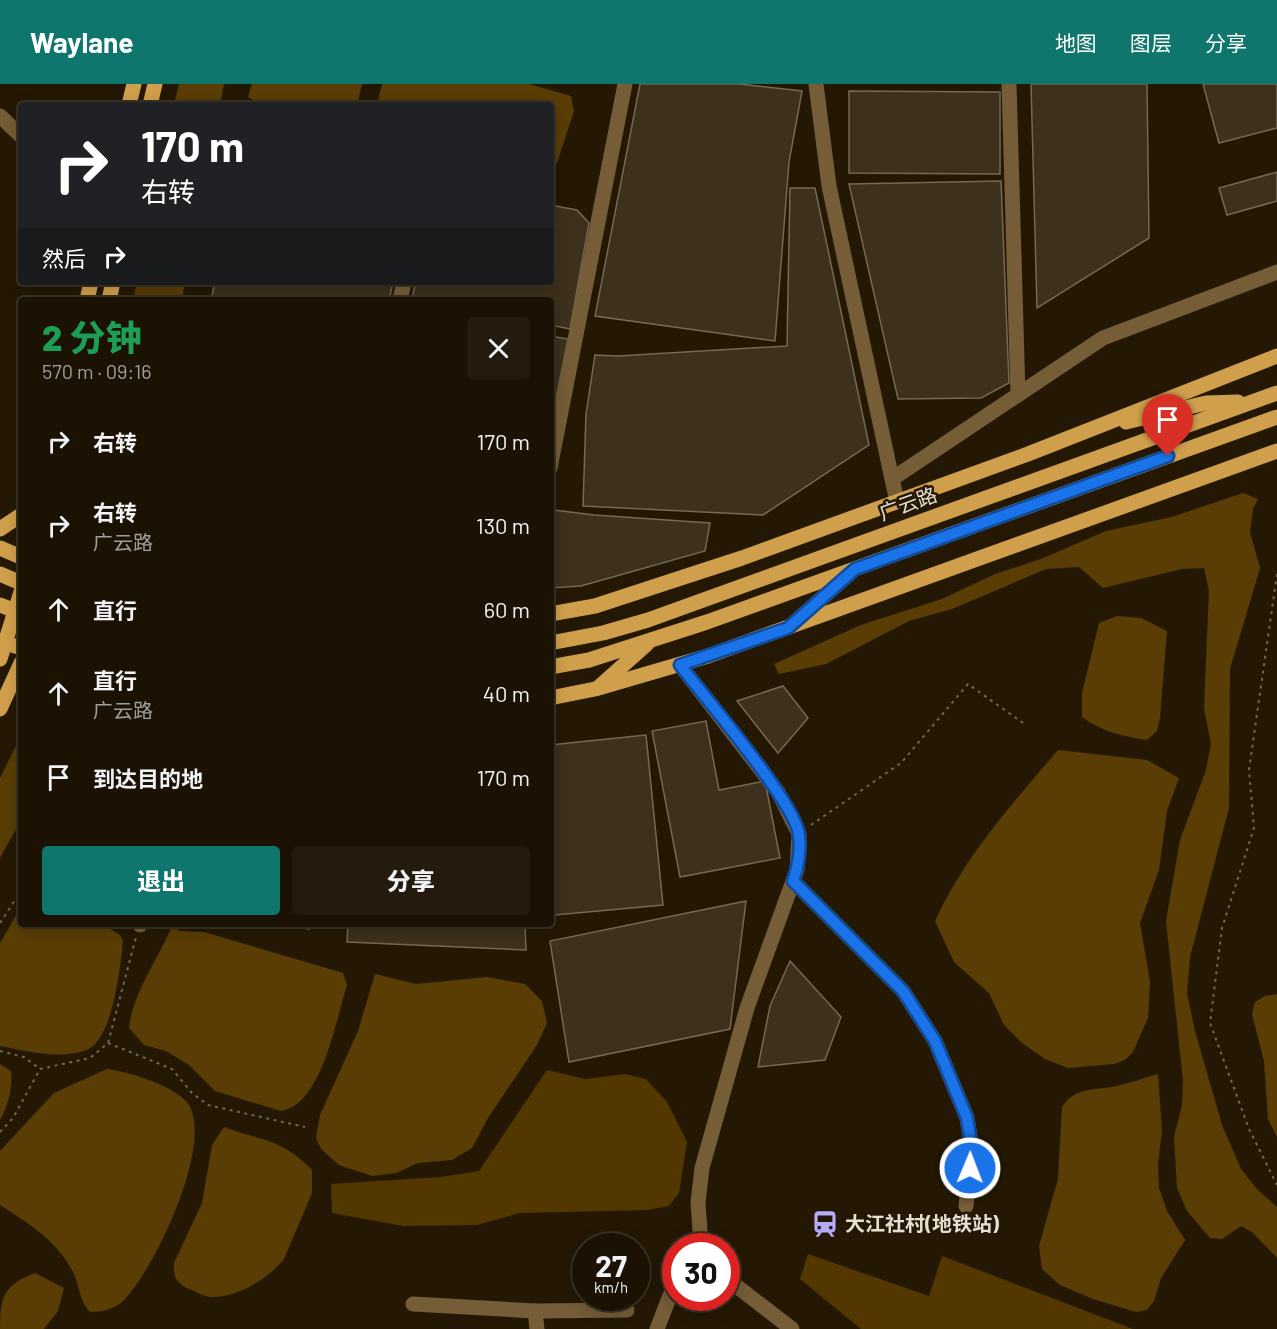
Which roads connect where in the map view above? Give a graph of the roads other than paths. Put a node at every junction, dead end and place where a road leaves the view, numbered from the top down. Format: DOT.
graph roads {
  1 [pos="134,84"];
  2 [pos="155,84"];
  3 [pos="625,84"];
  4 [pos="816,84"];
  5 [pos="1009,84"];
  6 [pos="130,102"];
  7 [pos="151,102"];
  8 [pos="0,116"];
  9 [pos="18,133"];
  10 [pos="1277,272"];
  11 [pos="1277,356"];
  12 [pos="1277,393"];
  13 [pos="1018,395"];
  14 [pos="1253,402"];
  15 [pos="1277,417"];
  16 [pos="1110,421"];
  17 [pos="554,448"];
  18 [pos="1277,451"];
  19 [pos="892,479"];
  20 [pos="897,501"];
  21 [pos="18,517"];
  22 [pos="0,529"];
  23 [pos="0,548"];
  24 [pos="18,556"];
  25 [pos="855,569"];
  26 [pos="0,574"];
  27 [pos="18,582"];
  28 [pos="0,605"];
  29 [pos="18,605"];
  30 [pos="18,612"];
  31 [pos="554,613"];
  32 [pos="788,628"];
  33 [pos="653,639"];
  34 [pos="554,642"];
  35 [pos="9,644"];
  36 [pos="0,659"];
  37 [pos="680,665"];
  38 [pos="554,666"];
  39 [pos="18,670"];
  40 [pos="595,689"];
  41 [pos="554,697"];
  42 [pos="0,709"];
  43 [pos="793,881"];
  44 [pos="966,1206"];
  45 [pos="699,1233"];
  46 [pos="740,1289"];
  47 [pos="413,1304"];
  48 [pos="535,1311"];
  49 [pos="572,1311"];
  50 [pos="664,1311"];
  51 [pos="537,1329"];
  52 [pos="657,1329"];
  53 [pos="792,1329"];
  1 -- 6 [label="main road"];
  2 -- 7 [label="main road"];
  3 -- 17 [label="street"];
  4 -- 19 [label="street"];
  5 -- 13 [label="street"];
  8 -- 9 [label="street"];
  10 -- 13 [label="street"];
  11 -- 16 [label="main road"];
  12 -- 14 [label="main road, 广云路"];
  13 -- 19 [label="street"];
  14 -- 16 [label="main road"];
  14 -- 34 [label="main road, 广云路"];
  15 -- 25 [label="main road"];
  16 -- 20 [label="main road"];
  18 -- 32 [label="main road"];
  19 -- 20 [label="street"];
  20 -- 31 [label="main road"];
  21 -- 22 [label="main road"];
  23 -- 24 [label="main road"];
  25 -- 32 [label="main road"];
  25 -- 33 [label="main road"];
  26 -- 27 [label="main road"];
  28 -- 30 [label="main road, bridge"];
  29 -- 35 [label="main road"];
  32 -- 37 [label="main road"];
  33 -- 38 [label="main road"];
  33 -- 40 [label="main road"];
  35 -- 36 [label="main road"];
  37 -- 40 [label="main road"];
  37 -- 43 [label="street"];
  39 -- 42 [label="main road"];
  40 -- 41 [label="main road"];
  43 -- 44 [label="street"];
  43 -- 45 [label="street"];
  46 -- 53 [label="street"];
  47 -- 48 [label="street"];
  48 -- 49 [label="street"];
  48 -- 51 [label="street"];
  50 -- 52 [label="street"];
}
